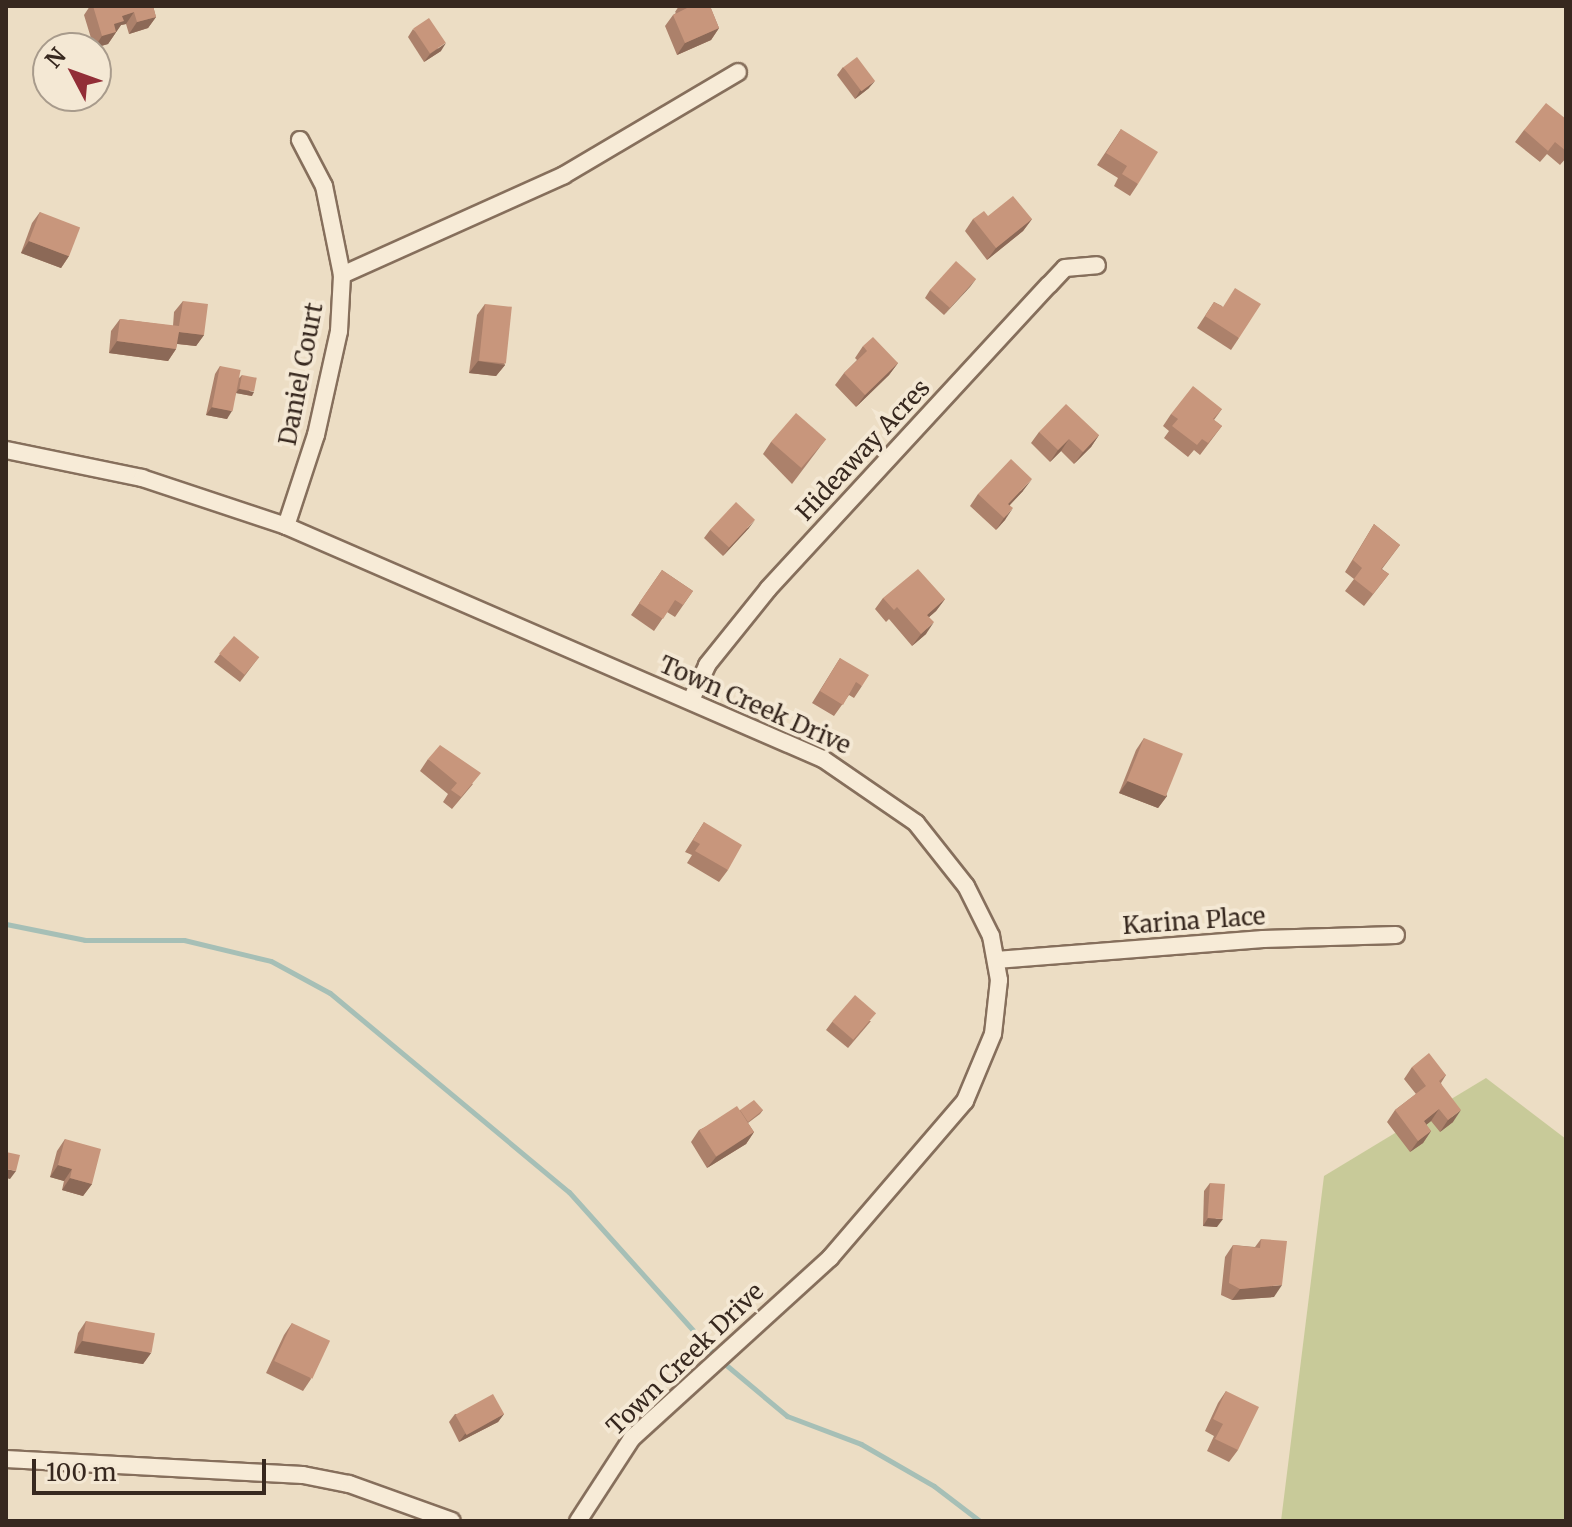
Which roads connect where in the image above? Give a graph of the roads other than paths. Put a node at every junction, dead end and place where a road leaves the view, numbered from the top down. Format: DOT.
graph roads {
  1 [pos="738,72"];
  2 [pos="300,140"];
  3 [pos="1097,265"];
  4 [pos="342,275"];
  5 [pos="6,450"];
  6 [pos="286,526"];
  7 [pos="691,700"];
  8 [pos="1396,935"];
  9 [pos="996,960"];
  10 [pos="6,1459"];
  11 [pos="452,1521"];
  12 [pos="578,1521"];
  1 -- 4 [label="street"];
  2 -- 4 [label="street, Daniel Court"];
  3 -- 7 [label="street, Hideaway Acres"];
  4 -- 6 [label="street, Daniel Court"];
  5 -- 6 [label="street, Town Creek Drive"];
  6 -- 7 [label="street, Town Creek Drive"];
  7 -- 9 [label="street, Town Creek Drive"];
  8 -- 9 [label="street, Karina Place"];
  9 -- 12 [label="street, Town Creek Drive"];
  10 -- 11 [label="street"];
}
